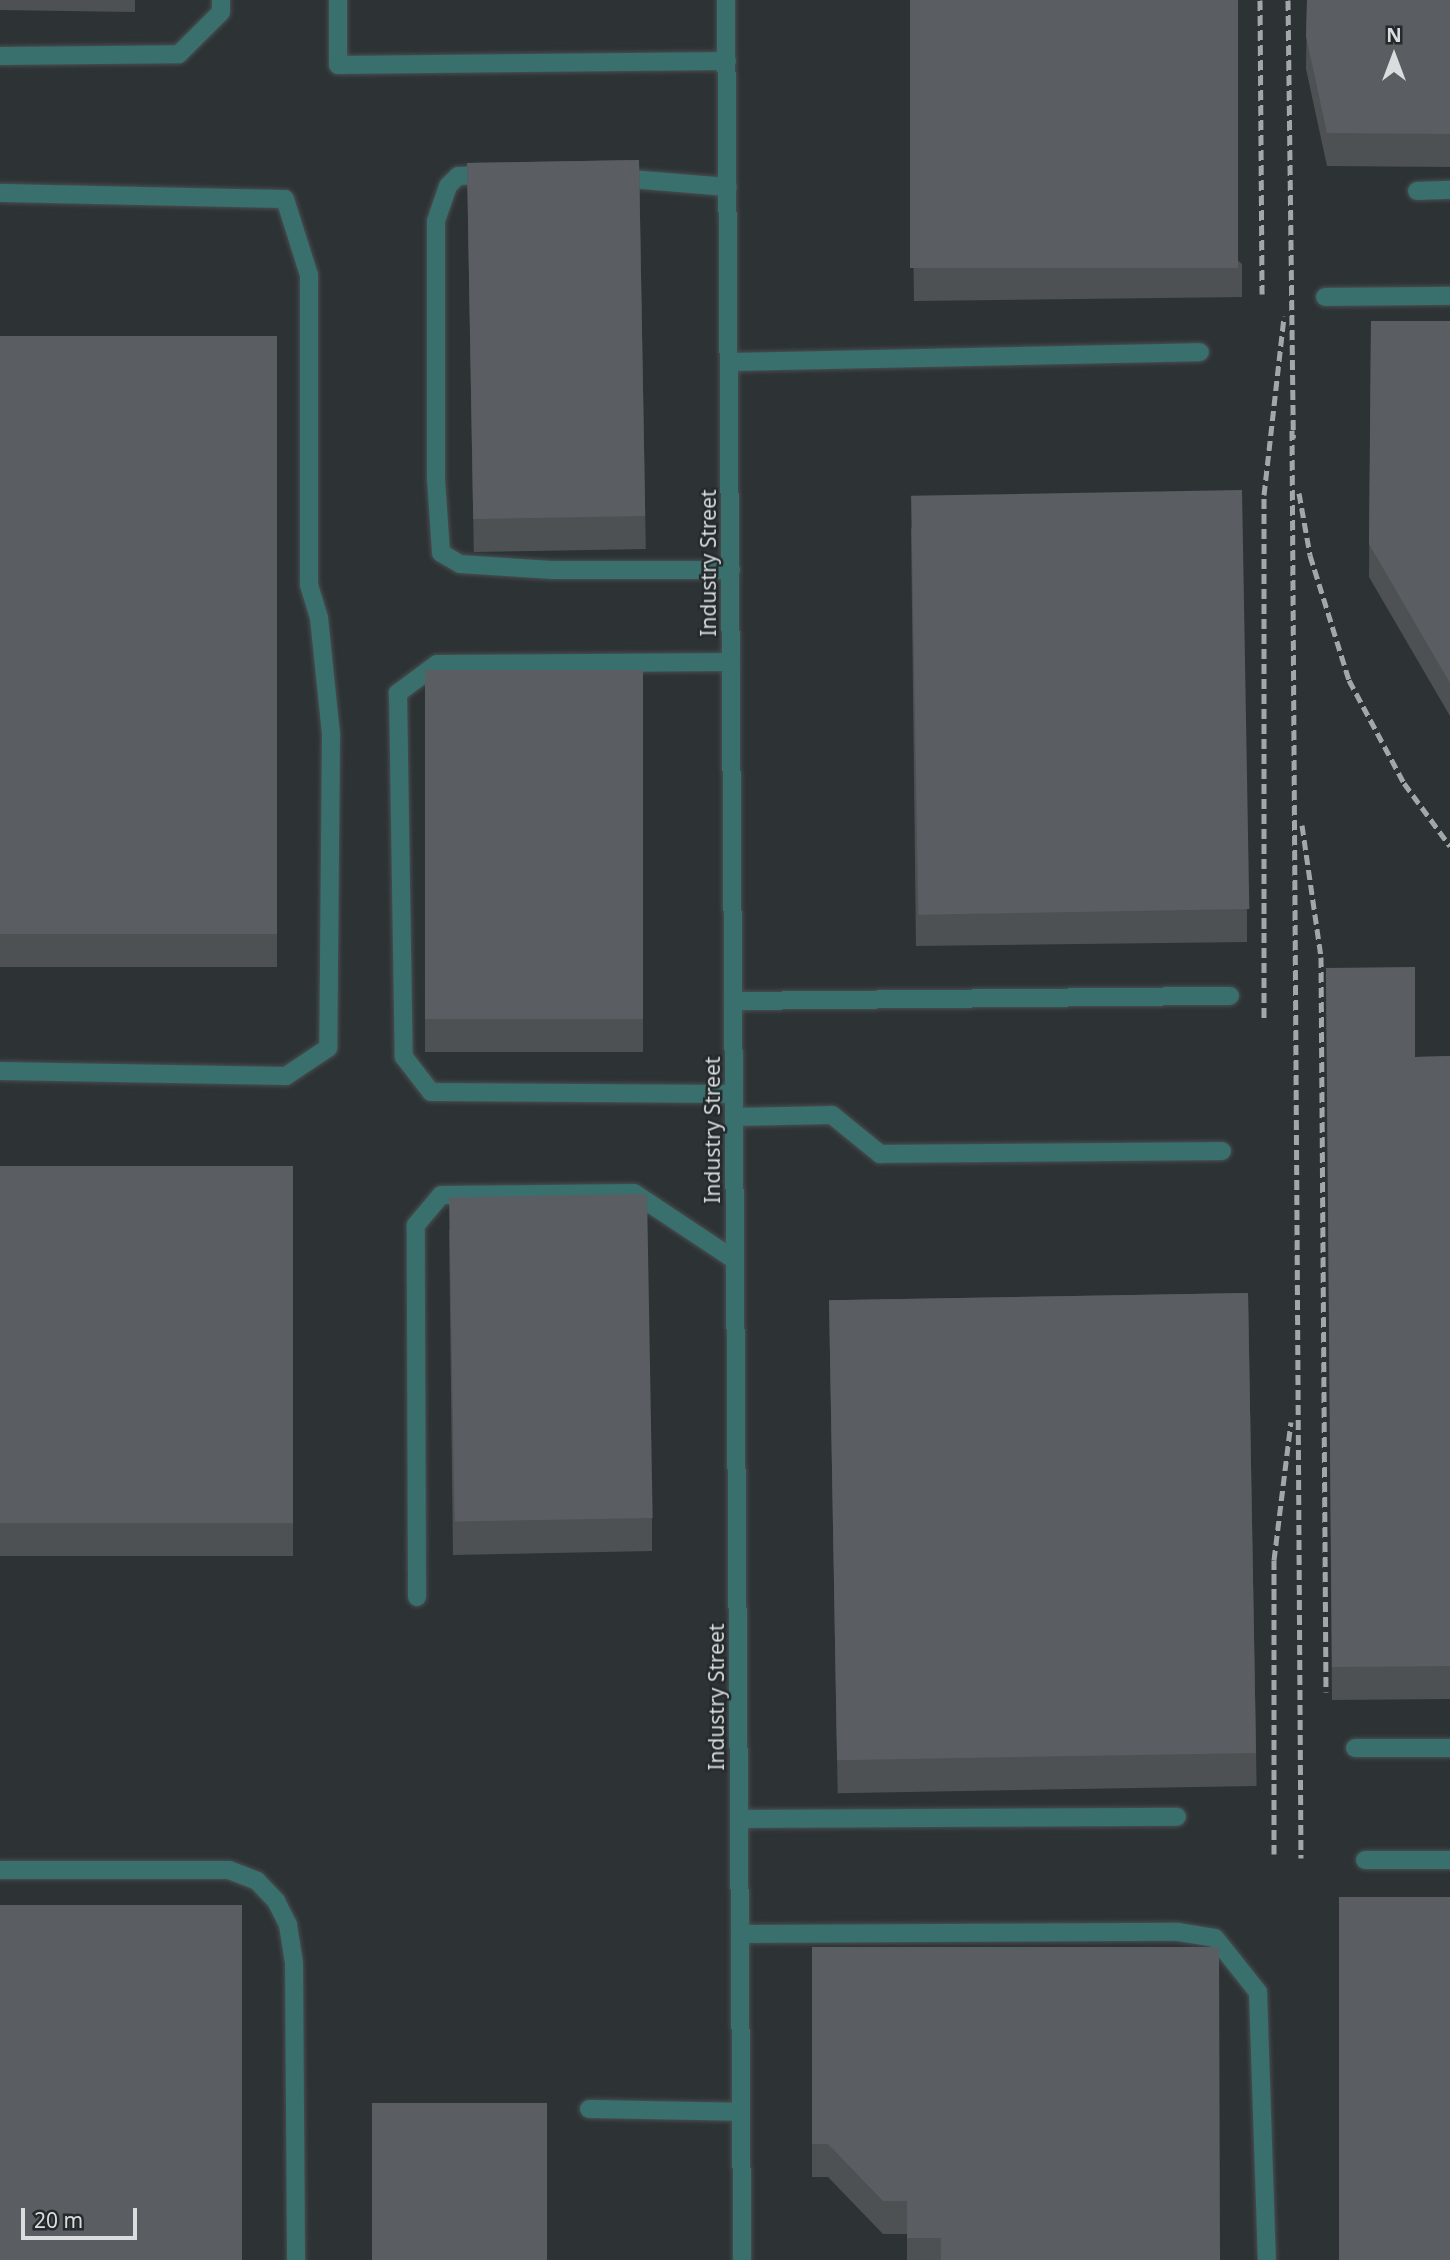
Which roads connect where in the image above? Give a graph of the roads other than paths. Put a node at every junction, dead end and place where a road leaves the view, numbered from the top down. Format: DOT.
graph roads {
  1 [pos="221,0"];
  2 [pos="338,0"];
  3 [pos="726,0"];
  4 [pos="0,56"];
  5 [pos="727,61"];
  6 [pos="508,176"];
  7 [pos="601,178"];
  8 [pos="728,187"];
  9 [pos="1450,190"];
  10 [pos="1417,191"];
  11 [pos="0,193"];
  12 [pos="1450,296"];
  13 [pos="1325,297"];
  14 [pos="1200,352"];
  15 [pos="729,362"];
  16 [pos="730,570"];
  17 [pos="731,662"];
  18 [pos="1230,996"];
  19 [pos="734,1002"];
  20 [pos="0,1071"];
  21 [pos="734,1094"];
  22 [pos="734,1116"];
  23 [pos="1222,1151"];
  24 [pos="735,1261"];
  25 [pos="417,1597"];
  26 [pos="1355,1748"];
  27 [pos="1450,1748"];
  28 [pos="1177,1817"];
  29 [pos="739,1819"];
  30 [pos="1365,1860"];
  31 [pos="1450,1860"];
  32 [pos="0,1870"];
  33 [pos="740,1934"];
  34 [pos="589,2109"];
  35 [pos="741,2112"];
  36 [pos="296,2260"];
  37 [pos="741,2260"];
  38 [pos="1267,2260"];
  1 -- 4 [label="street"];
  2 -- 5 [label="street"];
  3 -- 5 [label="street, Industry Street"];
  5 -- 8 [label="street, Industry Street"];
  6 -- 16 [label="street"];
  7 -- 8 [label="street"];
  8 -- 15 [label="street, Industry Street"];
  9 -- 10 [label="street"];
  11 -- 20 [label="street"];
  12 -- 13 [label="street"];
  14 -- 15 [label="street"];
  15 -- 16 [label="street, Industry Street"];
  16 -- 17 [label="street, Industry Street"];
  17 -- 19 [label="street, Industry Street"];
  17 -- 21 [label="street"];
  18 -- 19 [label="street"];
  19 -- 21 [label="street, Industry Street"];
  21 -- 22 [label="street, Industry Street"];
  22 -- 23 [label="street"];
  22 -- 24 [label="street, Industry Street"];
  24 -- 25 [label="street"];
  24 -- 29 [label="street, Industry Street"];
  26 -- 27 [label="street"];
  28 -- 29 [label="street"];
  29 -- 33 [label="street, Industry Street"];
  30 -- 31 [label="street"];
  32 -- 36 [label="street"];
  33 -- 35 [label="street, Industry Street"];
  33 -- 38 [label="street"];
  34 -- 35 [label="street"];
  35 -- 37 [label="street, Industry Street"];
}
